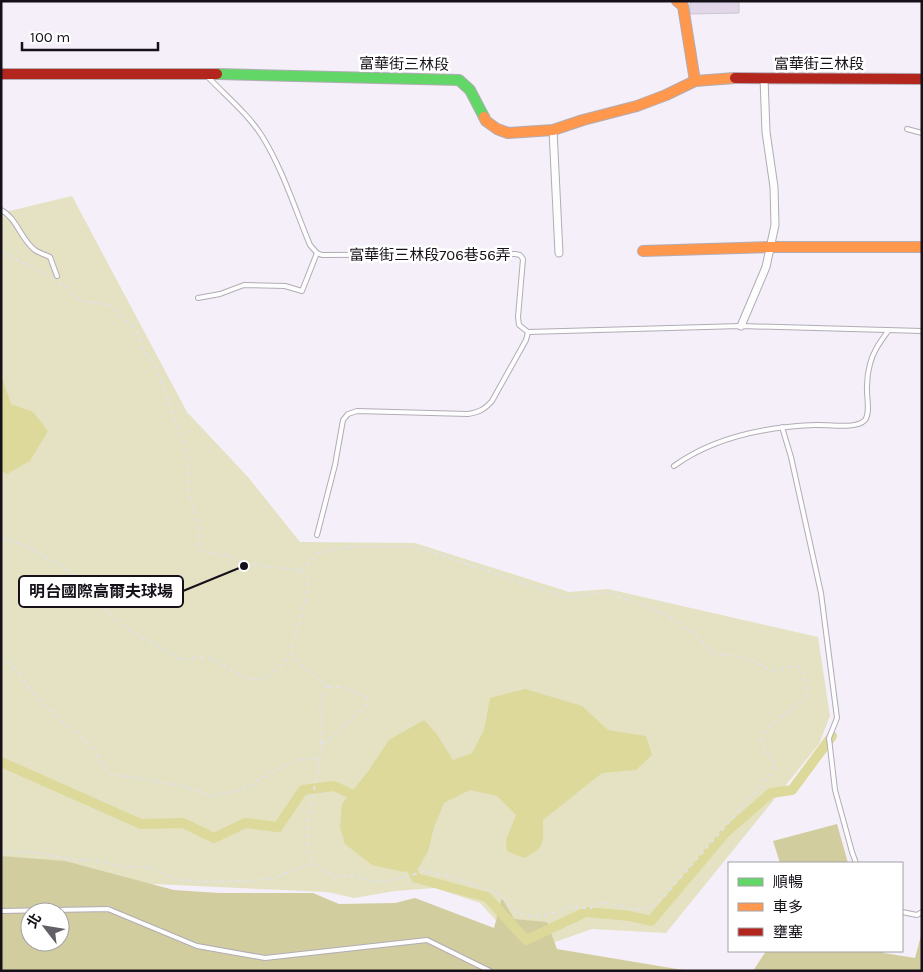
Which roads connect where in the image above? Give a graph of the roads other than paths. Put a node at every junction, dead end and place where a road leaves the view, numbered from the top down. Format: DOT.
graph roads {
  1 [pos="677,1"];
  2 [pos="1,74"];
  3 [pos="206,74"];
  4 [pos="764,78"];
  5 [pos="922,79"];
  6 [pos="695,81"];
  7 [pos="907,129"];
  8 [pos="554,130"];
  9 [pos="922,133"];
  10 [pos="1,210"];
  11 [pos="771,247"];
  12 [pos="922,247"];
  13 [pos="644,251"];
  14 [pos="316,253"];
  15 [pos="559,253"];
  16 [pos="57,276"];
  17 [pos="198,298"];
  18 [pos="741,326"];
  19 [pos="888,331"];
  20 [pos="922,331"];
  21 [pos="528,332"];
  22 [pos="782,427"];
  23 [pos="674,466"];
  24 [pos="317,535"];
  25 [pos="856,862"];
  26 [pos="1,910"];
  27 [pos="903,912"];
  28 [pos="922,912"];
  29 [pos="490,971"];
  1 -- 6 [label="street"];
  2 -- 3 [label="street, 富華街三林段"];
  3 -- 8 [label="street, 富華街三林段"];
  3 -- 14 [label="lane"];
  4 -- 5 [label="street, 富華街三林段"];
  4 -- 6 [label="street, 富華街三林段"];
  4 -- 11 [label="street"];
  6 -- 8 [label="street, 富華街三林段"];
  7 -- 9 [label="lane"];
  8 -- 15 [label="street"];
  10 -- 16 [label="lane"];
  11 -- 12 [label="street"];
  11 -- 13 [label="street"];
  11 -- 18 [label="street"];
  14 -- 17 [label="lane"];
  14 -- 21 [label="lane, 富華街三林段706巷56弄"];
  18 -- 19 [label="lane"];
  18 -- 21 [label="lane"];
  19 -- 20 [label="lane"];
  19 -- 22 [label="lane"];
  21 -- 24 [label="lane"];
  22 -- 23 [label="lane"];
  22 -- 25 [label="lane"];
  26 -- 29 [label="lane"];
  27 -- 28 [label="lane"];
}
